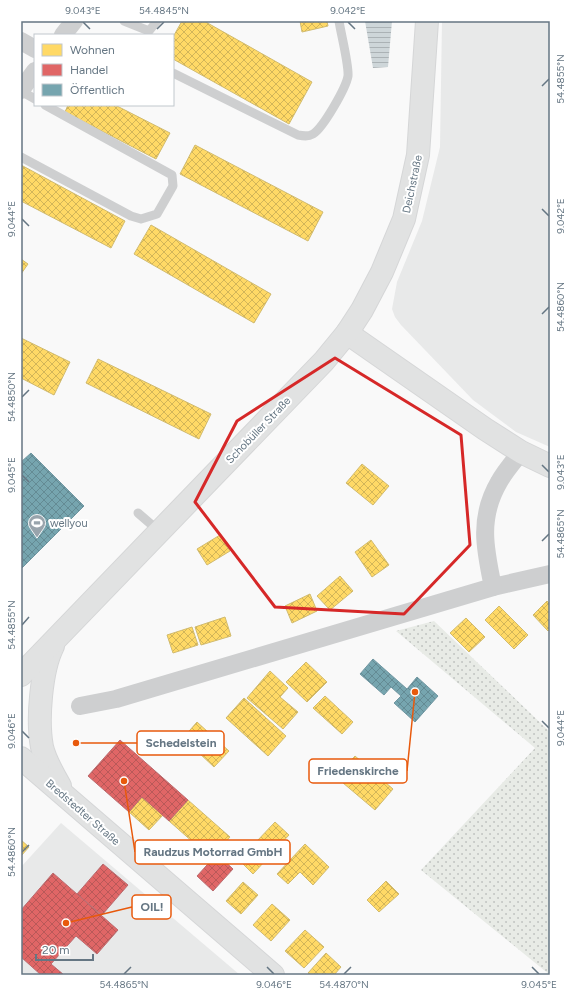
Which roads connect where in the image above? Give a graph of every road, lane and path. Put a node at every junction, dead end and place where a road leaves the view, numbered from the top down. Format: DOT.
graph roads {
  1 [pos="74,21"];
  2 [pos="124,21"];
  3 [pos="157,21"];
  4 [pos="339,21"];
  5 [pos="427,21"];
  6 [pos="149,33"];
  7 [pos="64,34"];
  8 [pos="21,41"];
  9 [pos="34,48"];
  10 [pos="34,72"];
  11 [pos="174,73"];
  12 [pos="21,90"];
  13 [pos="34,98"];
  14 [pos="47,106"];
  15 [pos="21,157"];
  16 [pos="347,333"];
  17 [pos="521,452"];
  18 [pos="550,466"];
  19 [pos="138,513"];
  20 [pos="160,532"];
  21 [pos="550,574"];
  22 [pos="493,587"];
  23 [pos="60,634"];
  24 [pos="21,675"];
  25 [pos="80,706"];
  26 [pos="21,758"];
  27 [pos="65,796"];
  28 [pos="273,975"];
  1 -- 7 [label="street"];
  2 -- 6 [label="lane"];
  3 -- 6 [label="lane"];
  4 -- 11 [label="lane"];
  5 -- 16 [label="main road, Deichstraße"];
  8 -- 9 [label="street"];
  10 -- 12 [label="street"];
  12 -- 13 [label="lane"];
  14 -- 15 [label="lane"];
  16 -- 17 [label="main road"];
  16 -- 20 [label="main road, Schobüller Straße"];
  17 -- 18 [label="main road"];
  17 -- 22 [label="street"];
  19 -- 20 [label="lane"];
  20 -- 23 [label="main road, Schobüller Straße"];
  21 -- 22 [label="street"];
  22 -- 25 [label="street"];
  23 -- 24 [label="main road, Schobüller Straße"];
  23 -- 27 [label="main road"];
  26 -- 27 [label="main road, Bredstedter Straße"];
  27 -- 28 [label="main road, Bredstedter Straße"];
}
